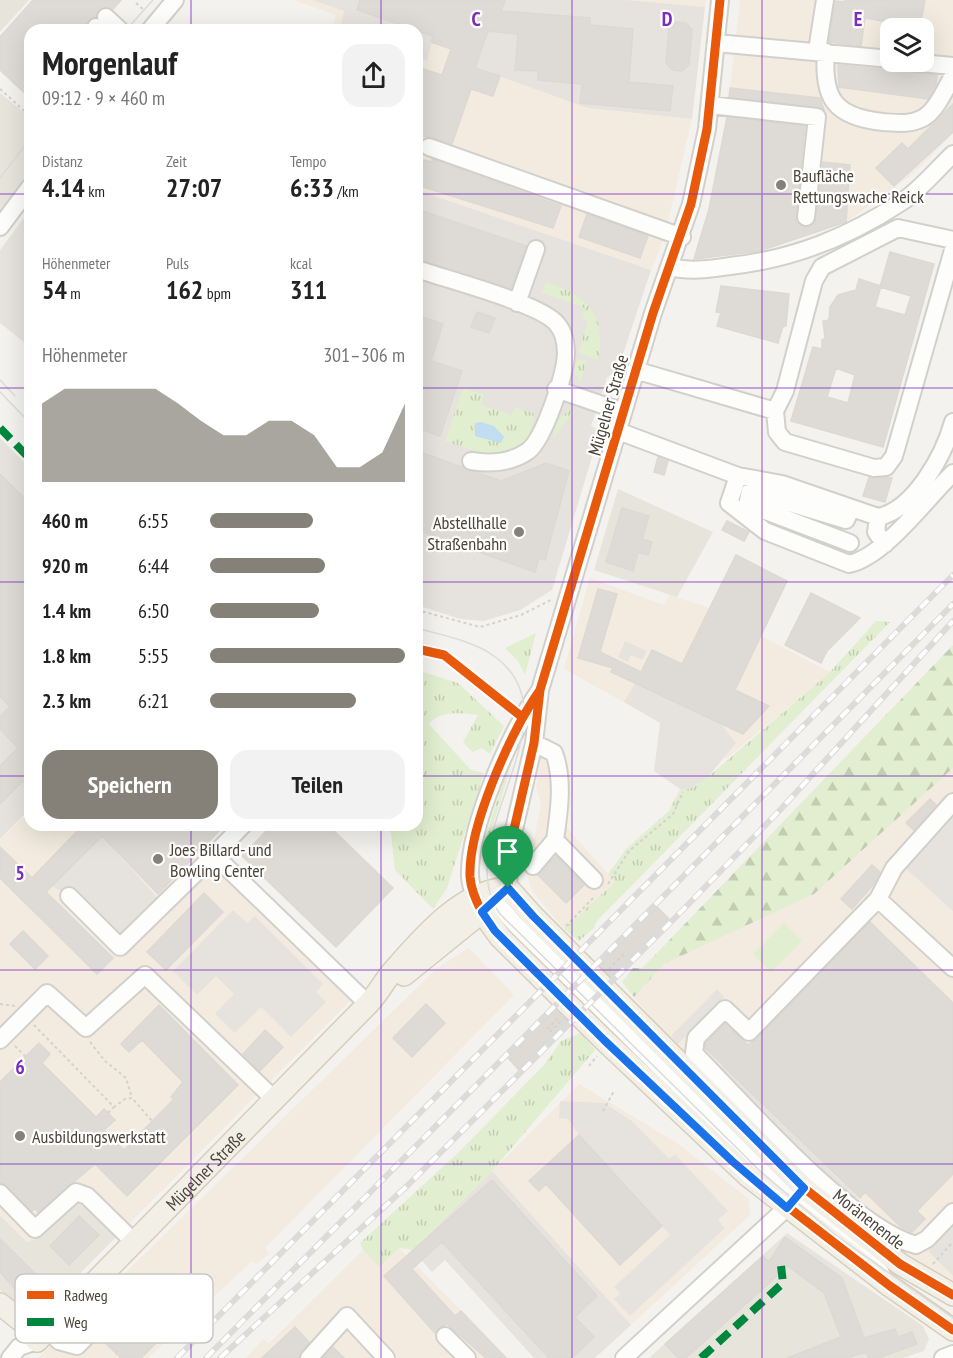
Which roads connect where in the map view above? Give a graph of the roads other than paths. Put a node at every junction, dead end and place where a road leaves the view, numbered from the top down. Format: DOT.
graph roads {
  1 [pos="175,0"];
  2 [pos="720,0"];
  3 [pos="825,0"];
  4 [pos="155,24"];
  5 [pos="716,43"];
  6 [pos="821,51"];
  7 [pos="880,58"];
  8 [pos="934,64"];
  9 [pos="953,66"];
  10 [pos="953,76"];
  11 [pos="710,105"];
  12 [pos="429,147"];
  13 [pos="953,154"];
  14 [pos="24,195"];
  15 [pos="806,217"];
  16 [pos="0,227"];
  17 [pos="681,237"];
  18 [pos="953,240"];
  19 [pos="536,249"];
  20 [pos="953,250"];
  21 [pos="670,267"];
  22 [pos="423,271"];
  23 [pos="517,303"];
  24 [pos="635,370"];
  25 [pos="556,389"];
  26 [pos="775,411"];
  27 [pos="623,412"];
  28 [pos="953,422"];
  29 [pos="618,431"];
  30 [pos="951,435"];
  31 [pos="937,459"];
  32 [pos="471,461"];
  33 [pos="738,477"];
  34 [pos="949,477"];
  35 [pos="851,509"];
  36 [pos="746,510"];
  37 [pos="889,520"];
  38 [pos="850,543"];
  39 [pos="885,544"];
  40 [pos="540,690"];
  41 [pos="534,743"];
  42 [pos="953,802"];
  43 [pos="237,831"];
  44 [pos="555,840"];
  45 [pos="214,855"];
  46 [pos="533,866"];
  47 [pos="594,880"];
  48 [pos="69,896"];
  49 [pos="490,897"];
  50 [pos="878,899"];
  51 [pos="953,968"];
  52 [pos="370,1002"];
  53 [pos="0,1040"];
  54 [pos="274,1099"];
  55 [pos="0,1193"];
  56 [pos="796,1198"];
  57 [pos="953,1212"];
  58 [pos="134,1242"];
  59 [pos="868,1255"];
  60 [pos="900,1264"];
  61 [pos="103,1274"];
  62 [pos="890,1287"];
  63 [pos="953,1295"];
  64 [pos="0,1304"];
  65 [pos="15,1316"];
  66 [pos="0,1322"];
  67 [pos="953,1330"];
  68 [pos="15,1336"];
  69 [pos="445,1336"];
  70 [pos="27,1343"];
  71 [pos="36,1343"];
  72 [pos="66,1343"];
  73 [pos="80,1343"];
  74 [pos="953,1354"];
  75 [pos="10,1358"];
  76 [pos="24,1358"];
  77 [pos="309,1358"];
  78 [pos="387,1358"];
  79 [pos="466,1358"];
  80 [pos="624,1358"];
  81 [pos="943,1358"];
  1 -- 4 [label="street"];
  2 -- 5 [label="street, Mügelner Straße"];
  3 -- 6 [label="street"];
  5 -- 6 [label="street"];
  5 -- 11 [label="street, Mügelner Straße"];
  6 -- 7 [label="street"];
  6 -- 10 [label="street"];
  8 -- 9 [label="street"];
  11 -- 15 [label="street"];
  11 -- 17 [label="street, Mügelner Straße"];
  12 -- 17 [label="street"];
  13 -- 21 [label="street"];
  14 -- 16 [label="street"];
  17 -- 21 [label="street, Mügelner Straße"];
  18 -- 26 [label="street"];
  19 -- 23 [label="street"];
  20 -- 26 [label="street"];
  21 -- 24 [label="street, Mügelner Straße"];
  22 -- 23 [label="street"];
  23 -- 25 [label="street"];
  24 -- 26 [label="street"];
  24 -- 27 [label="street, Mügelner Straße"];
  25 -- 27 [label="street"];
  25 -- 32 [label="street"];
  27 -- 29 [label="street, Mügelner Straße"];
  28 -- 30 [label="street"];
  29 -- 33 [label="street"];
  29 -- 40 [label="street, Mügelner Straße"];
  30 -- 31 [label="street"];
  31 -- 34 [label="street"];
  31 -- 37 [label="street"];
  33 -- 35 [label="street"];
  33 -- 36 [label="street"];
  34 -- 37 [label="street"];
  35 -- 36 [label="street"];
  35 -- 37 [label="street"];
  36 -- 38 [label="street"];
  36 -- 39 [label="street"];
  37 -- 39 [label="street"];
  37 -- 39 [label="street"];
  40 -- 41 [label="street, Mügelner Straße"];
  40 -- 49 [label="street, Mügelner Straße"];
  41 -- 44 [label="street"];
  41 -- 49 [label="street, Mügelner Straße"];
  42 -- 50 [label="street"];
  43 -- 45 [label="street"];
  44 -- 46 [label="street"];
  44 -- 47 [label="street"];
  45 -- 48 [label="street"];
  45 -- 52 [label="street"];
  49 -- 52 [label="main road, Mügelner Straße"];
  49 -- 56 [label="main road, Moränenende"];
  49 -- 56 [label="main road, Moränenende"];
  50 -- 51 [label="street"];
  50 -- 57 [label="street"];
  52 -- 54 [label="main road, Mügelner Straße"];
  53 -- 54 [label="street"];
  54 -- 58 [label="main road, Mügelner Straße"];
  55 -- 58 [label="street"];
  56 -- 59 [label="street"];
  56 -- 60 [label="main road, Moränenende"];
  56 -- 62 [label="main road, Moränenende"];
  56 -- 80 [label="street"];
  58 -- 61 [label="main road, Mügelner Straße"];
  59 -- 60 [label="street"];
  59 -- 62 [label="street"];
  60 -- 63 [label="main road, Moränenende"];
  62 -- 67 [label="main road, Moränenende"];
  64 -- 65 [label="main road"];
  66 -- 68 [label="main road"];
  69 -- 79 [label="street"];
  70 -- 75 [label="street"];
  71 -- 76 [label="street"];
  72 -- 73 [label="street"];
  74 -- 81 [label="street"];
  77 -- 78 [label="street"];
}
